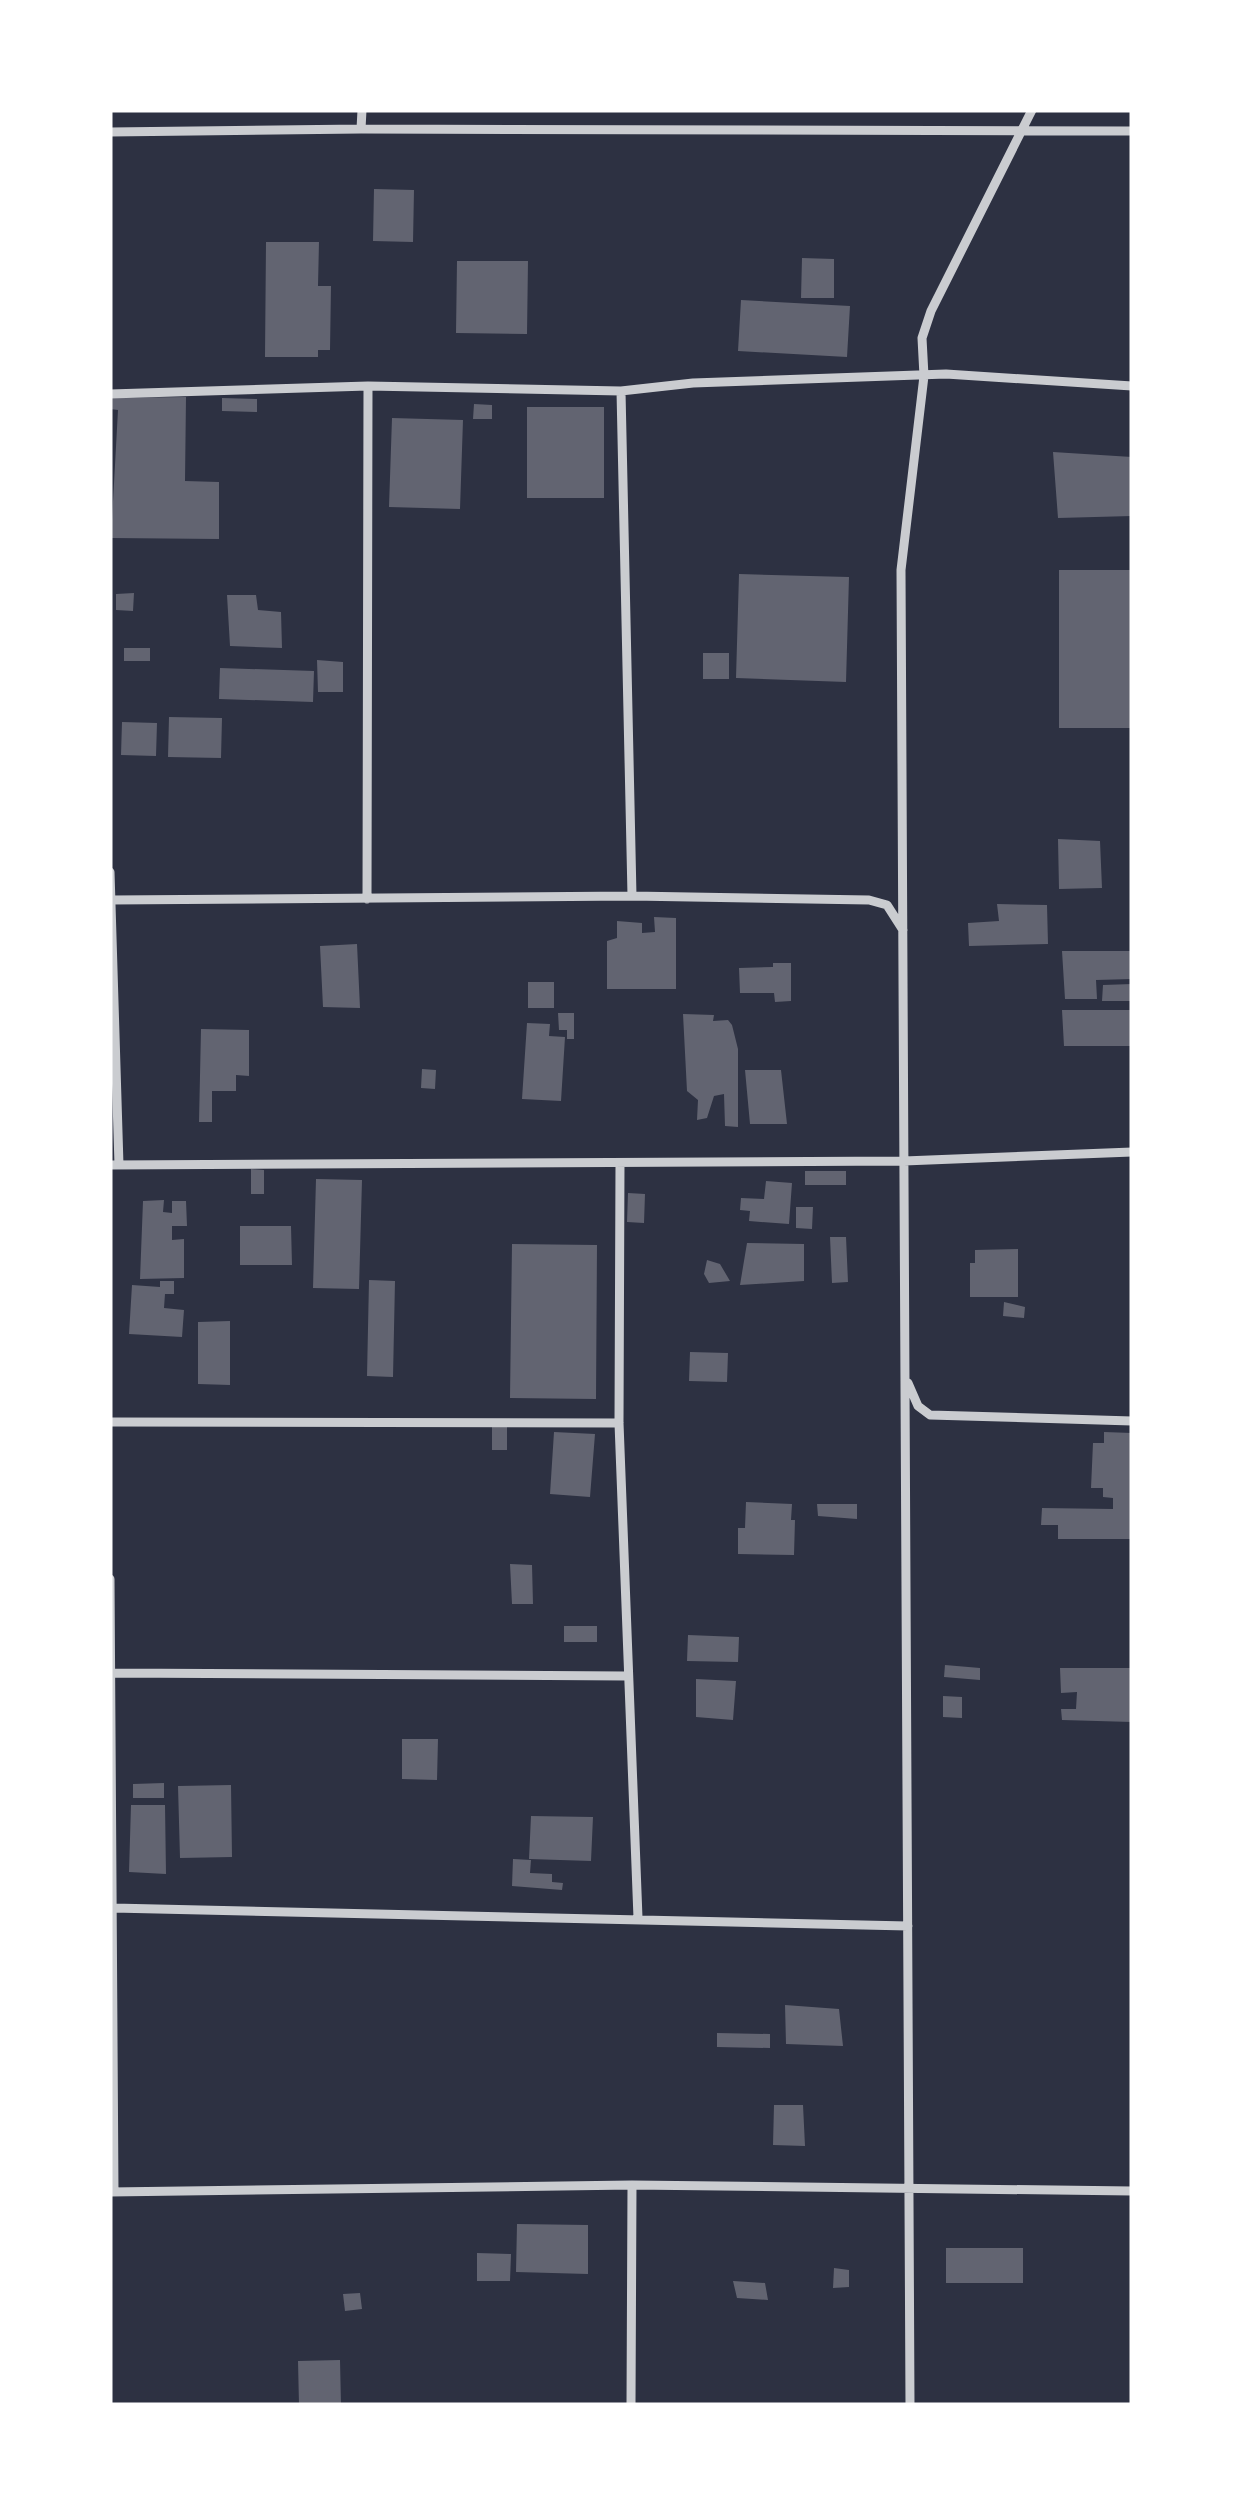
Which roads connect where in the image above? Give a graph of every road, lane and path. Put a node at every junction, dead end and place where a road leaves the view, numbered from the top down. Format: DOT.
graph roads {
  1 [pos="362,110"];
  2 [pos="1032,110"];
  3 [pos="362,129"];
  4 [pos="1132,131"];
  5 [pos="110,132"];
  6 [pos="1022,133"];
  7 [pos="924,376"];
  8 [pos="368,386"];
  9 [pos="1132,386"];
  10 [pos="622,391"];
  11 [pos="110,394"];
  12 [pos="110,872"];
  13 [pos="632,896"];
  14 [pos="367,899"];
  15 [pos="111,900"];
  16 [pos="903,930"];
  17 [pos="1132,1152"];
  18 [pos="904,1161"];
  19 [pos="620,1163"];
  20 [pos="114,1165"];
  21 [pos="905,1376"];
  22 [pos="1132,1421"];
  23 [pos="110,1422"];
  24 [pos="619,1423"];
  25 [pos="110,1580"];
  26 [pos="111,1674"];
  27 [pos="626,1676"];
  28 [pos="113,1908"];
  29 [pos="638,1918"];
  30 [pos="908,1926"];
  31 [pos="632,2185"];
  32 [pos="910,2186"];
  33 [pos="1132,2191"];
  34 [pos="112,2192"];
  35 [pos="631,2405"];
  36 [pos="910,2405"];
  1 -- 3 [label="street"];
  2 -- 6 [label="street"];
  3 -- 5 [label="street"];
  3 -- 6 [label="street"];
  4 -- 6 [label="street"];
  6 -- 7 [label="street"];
  7 -- 9 [label="street"];
  7 -- 10 [label="street"];
  7 -- 16 [label="street"];
  8 -- 10 [label="street"];
  8 -- 11 [label="street"];
  8 -- 14 [label="street"];
  10 -- 13 [label="street"];
  12 -- 15 [label="street"];
  13 -- 14 [label="street"];
  13 -- 16 [label="street"];
  14 -- 15 [label="street"];
  15 -- 20 [label="street"];
  16 -- 18 [label="street"];
  17 -- 18 [label="street"];
  18 -- 19 [label="street"];
  18 -- 21 [label="street"];
  19 -- 20 [label="street"];
  19 -- 24 [label="street"];
  21 -- 22 [label="street"];
  21 -- 30 [label="street"];
  23 -- 24 [label="street"];
  24 -- 27 [label="street"];
  25 -- 26 [label="street"];
  26 -- 27 [label="street"];
  26 -- 28 [label="street"];
  27 -- 29 [label="street"];
  28 -- 29 [label="street"];
  28 -- 34 [label="street"];
  29 -- 30 [label="street"];
  30 -- 32 [label="street"];
  31 -- 32 [label="street"];
  31 -- 34 [label="street"];
  31 -- 35 [label="street"];
  32 -- 33 [label="street"];
  32 -- 36 [label="street"];
}
